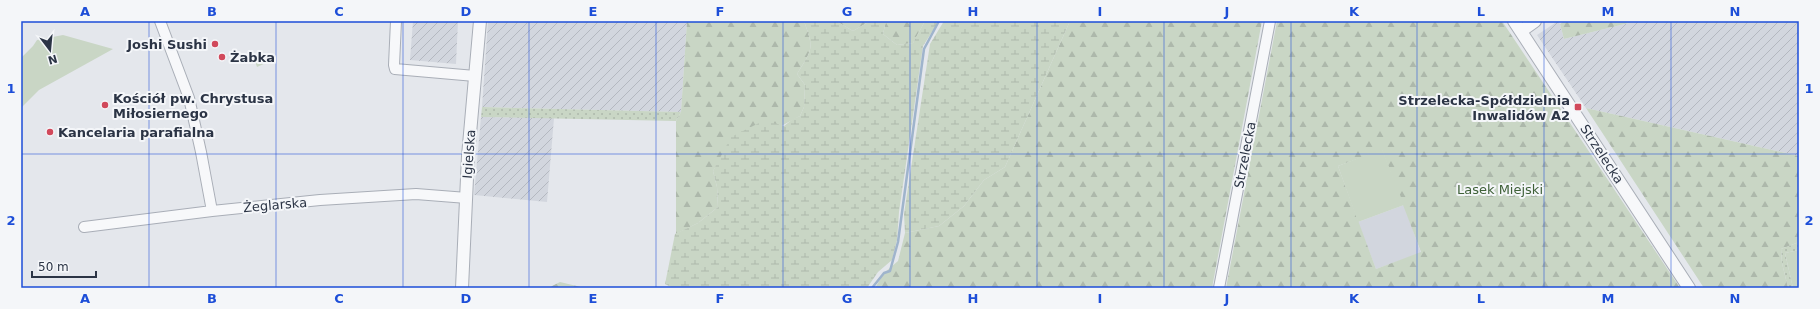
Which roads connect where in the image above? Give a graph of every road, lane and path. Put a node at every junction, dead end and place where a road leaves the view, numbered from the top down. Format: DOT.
graph roads {
  1 [pos="396,21"];
  2 [pos="480,21"];
  3 [pos="1270,21"];
  4 [pos="1514,21"];
  5 [pos="1535,21"];
  6 [pos="163,22"];
  7 [pos="1521,31"];
  8 [pos="475,76"];
  9 [pos="467,198"];
  10 [pos="212,211"];
  11 [pos="84,227"];
  12 [pos="462,288"];
  13 [pos="1219,288"];
  14 [pos="1689,288"];
  1 -- 8 [label="street"];
  2 -- 8 [label="street, Igielska"];
  3 -- 13 [label="street, Strzelecka"];
  4 -- 7 [label="street, Strzelecka"];
  5 -- 7 [label="street"];
  6 -- 10 [label="street"];
  7 -- 14 [label="street, Strzelecka"];
  8 -- 9 [label="street, Igielska"];
  9 -- 10 [label="street, Żeglarska"];
  9 -- 12 [label="street, Igielska"];
  10 -- 11 [label="street, Żeglarska"];
}
